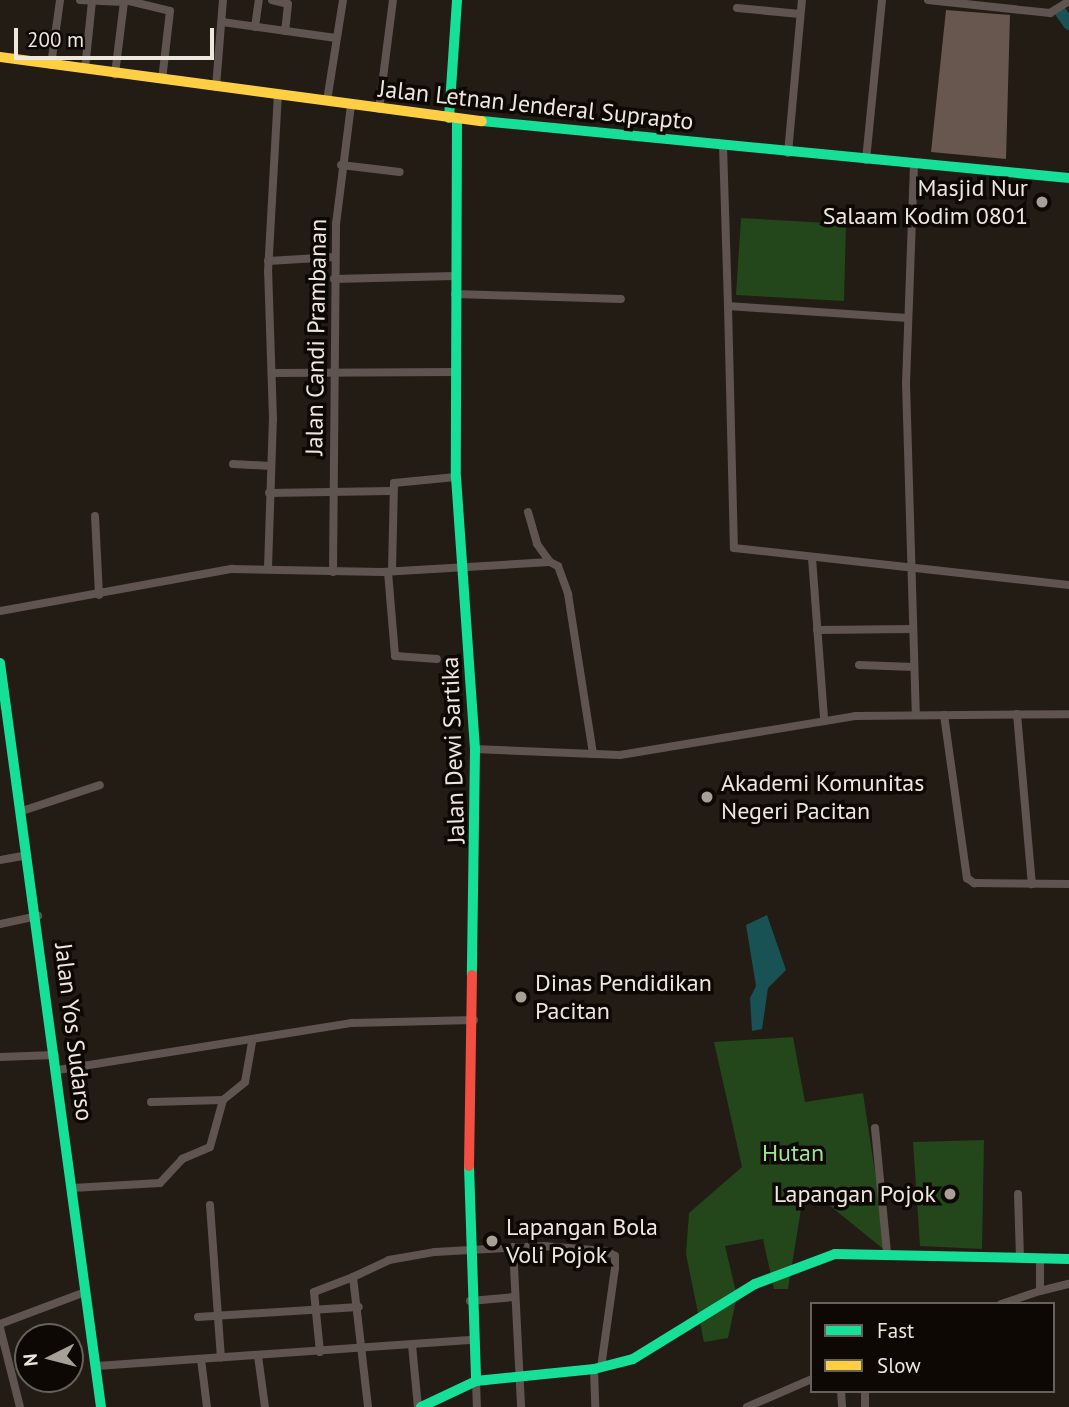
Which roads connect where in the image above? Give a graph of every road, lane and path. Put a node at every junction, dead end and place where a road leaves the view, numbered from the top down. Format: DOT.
graph roads {
  1 [pos="60,0"];
  2 [pos="80,0"];
  3 [pos="223,0"];
  4 [pos="259,0"];
  5 [pos="272,0"];
  6 [pos="343,0"];
  7 [pos="393,0"];
  8 [pos="457,0"];
  9 [pos="802,0"];
  10 [pos="882,0"];
  11 [pos="928,0"];
  12 [pos="92,1"];
  13 [pos="125,1"];
  14 [pos="1068,2"];
  15 [pos="737,8"];
  16 [pos="800,14"];
  17 [pos="222,22"];
  18 [pos="255,27"];
  19 [pos="285,31"];
  20 [pos="336,38"];
  21 [pos="0,57"];
  22 [pos="52,58"];
  23 [pos="85,69"];
  24 [pos="116,74"];
  25 [pos="162,80"];
  26 [pos="216,87"];
  27 [pos="278,95"];
  28 [pos="327,96"];
  29 [pos="351,105"];
  30 [pos="379,109"];
  31 [pos="453,118"];
  32 [pos="723,146"];
  33 [pos="789,153"];
  34 [pos="866,160"];
  35 [pos="341,165"];
  36 [pos="914,165"];
  37 [pos="400,172"];
  38 [pos="1069,178"];
  39 [pos="335,257"];
  40 [pos="268,261"];
  41 [pos="455,276"];
  42 [pos="334,279"];
  43 [pos="455,294"];
  44 [pos="621,299"];
  45 [pos="728,306"];
  46 [pos="908,318"];
  47 [pos="454,372"];
  48 [pos="271,373"];
  49 [pos="335,373"];
  50 [pos="233,464"];
  51 [pos="271,466"];
  52 [pos="456,477"];
  53 [pos="334,490"];
  54 [pos="390,491"];
  55 [pos="269,494"];
  56 [pos="528,512"];
  57 [pos="96,516"];
  58 [pos="812,558"];
  59 [pos="550,562"];
  60 [pos="465,567"];
  61 [pos="268,568"];
  62 [pos="909,570"];
  63 [pos="390,571"];
  64 [pos="333,572"];
  65 [pos="1069,585"];
  66 [pos="99,595"];
  67 [pos="0,611"];
  68 [pos="912,629"];
  69 [pos="817,630"];
  70 [pos="437,659"];
  71 [pos="0,663"];
  72 [pos="859,665"];
  73 [pos="914,667"];
  74 [pos="916,713"];
  75 [pos="1069,713"];
  76 [pos="1017,714"];
  77 [pos="944,715"];
  78 [pos="824,719"];
  79 [pos="475,749"];
  80 [pos="593,754"];
  81 [pos="100,785"];
  82 [pos="22,811"];
  83 [pos="27,855"];
  84 [pos="0,860"];
  85 [pos="1032,884"];
  86 [pos="1069,884"];
  87 [pos="38,916"];
  88 [pos="0,924"];
  89 [pos="475,1020"];
  90 [pos="252,1043"];
  91 [pos="55,1055"];
  92 [pos="0,1058"];
  93 [pos="58,1070"];
  94 [pos="223,1100"];
  95 [pos="151,1102"];
  96 [pos="875,1128"];
  97 [pos="72,1188"];
  98 [pos="1018,1194"];
  99 [pos="210,1205"];
  100 [pos="513,1247"];
  101 [pos="468,1249"];
  102 [pos="887,1252"];
  103 [pos="1020,1258"];
  104 [pos="1069,1259"];
  105 [pos="1040,1260"];
  106 [pos="353,1277"];
  107 [pos="1069,1283"];
  108 [pos="85,1292"];
  109 [pos="1036,1292"];
  110 [pos="515,1297"];
  111 [pos="470,1301"];
  112 [pos="1012,1302"];
  113 [pos="1035,1302"];
  114 [pos="359,1307"];
  115 [pos="315,1311"];
  116 [pos="219,1315"];
  117 [pos="198,1317"];
  118 [pos="0,1326"];
  119 [pos="473,1340"];
  120 [pos="412,1345"];
  121 [pos="362,1349"];
  122 [pos="320,1352"];
  123 [pos="258,1356"];
  124 [pos="220,1358"];
  125 [pos="201,1359"];
  126 [pos="97,1366"];
  127 [pos="598,1368"];
  128 [pos="518,1373"];
  129 [pos="810,1379"];
  130 [pos="476,1381"];
  131 [pos="20,1407"];
  132 [pos="101,1407"];
  133 [pos="207,1407"];
  134 [pos="265,1407"];
  135 [pos="368,1407"];
  136 [pos="419,1407"];
  137 [pos="477,1407"];
  138 [pos="521,1407"];
  139 [pos="595,1407"];
  140 [pos="747,1407"];
  1 -- 22 [label="street"];
  2 -- 12 [label="street"];
  3 -- 17 [label="street"];
  4 -- 18 [label="street"];
  5 -- 19 [label="street"];
  6 -- 20 [label="street"];
  7 -- 30 [label="street"];
  8 -- 31 [label="street, Jalan Dewi Sartika"];
  9 -- 16 [label="street"];
  10 -- 34 [label="street"];
  11 -- 14 [label="street"];
  12 -- 13 [label="street"];
  12 -- 23 [label="street"];
  13 -- 24 [label="street"];
  13 -- 25 [label="street"];
  15 -- 16 [label="street"];
  16 -- 33 [label="street"];
  17 -- 18 [label="street"];
  17 -- 26 [label="street"];
  18 -- 19 [label="street"];
  19 -- 20 [label="street"];
  20 -- 28 [label="street"];
  21 -- 22 [label="street, Jalan Letnan Jenderal Suprapto"];
  22 -- 23 [label="street, Jalan Letnan Jenderal Suprapto"];
  23 -- 24 [label="street, Jalan Letnan Jenderal Suprapto"];
  24 -- 25 [label="street, Jalan Letnan Jenderal Suprapto"];
  25 -- 26 [label="street, Jalan Letnan Jenderal Suprapto"];
  26 -- 27 [label="street, Jalan Letnan Jenderal Suprapto"];
  27 -- 28 [label="street, Jalan Letnan Jenderal Suprapto"];
  27 -- 40 [label="street"];
  28 -- 29 [label="street, Jalan Letnan Jenderal Suprapto"];
  29 -- 30 [label="street, Jalan Letnan Jenderal Suprapto"];
  29 -- 35 [label="street, Jalan Candi Prambanan"];
  30 -- 31 [label="street, Jalan Letnan Jenderal Suprapto"];
  31 -- 32 [label="street, Jalan Letnan Jenderal Suprapto"];
  31 -- 41 [label="street, Jalan Dewi Sartika"];
  32 -- 33 [label="street, Jalan Letnan Jenderal Suprapto"];
  32 -- 45 [label="street"];
  33 -- 34 [label="street, Jalan Letnan Jenderal Suprapto"];
  34 -- 36 [label="street, Jalan Letnan Jenderal Suprapto"];
  35 -- 37 [label="street"];
  35 -- 39 [label="street, Jalan Candi Prambanan"];
  36 -- 38 [label="street, Jalan Letnan Jenderal Suprapto"];
  36 -- 46 [label="street"];
  39 -- 40 [label="street"];
  39 -- 42 [label="street, Jalan Candi Prambanan"];
  40 -- 48 [label="street"];
  41 -- 42 [label="street"];
  41 -- 43 [label="street, Jalan Dewi Sartika"];
  42 -- 49 [label="street, Jalan Candi Prambanan"];
  43 -- 44 [label="street"];
  43 -- 47 [label="street, Jalan Dewi Sartika"];
  45 -- 46 [label="street"];
  45 -- 58 [label="street"];
  46 -- 62 [label="street"];
  47 -- 49 [label="street"];
  47 -- 52 [label="street, Jalan Dewi Sartika"];
  48 -- 49 [label="street"];
  48 -- 51 [label="street"];
  49 -- 53 [label="street, Jalan Candi Prambanan"];
  50 -- 51 [label="street"];
  51 -- 55 [label="street"];
  52 -- 54 [label="street"];
  52 -- 60 [label="street, Jalan Dewi Sartika"];
  53 -- 54 [label="street"];
  53 -- 55 [label="street"];
  53 -- 64 [label="street, Jalan Candi Prambanan"];
  54 -- 63 [label="street"];
  55 -- 61 [label="street"];
  56 -- 59 [label="street"];
  57 -- 66 [label="street"];
  58 -- 62 [label="street"];
  58 -- 69 [label="street"];
  59 -- 60 [label="street"];
  59 -- 80 [label="street"];
  60 -- 63 [label="street"];
  60 -- 79 [label="street, Jalan Dewi Sartika"];
  61 -- 64 [label="street"];
  61 -- 66 [label="street"];
  62 -- 65 [label="street"];
  62 -- 68 [label="street"];
  63 -- 64 [label="street"];
  63 -- 70 [label="street"];
  66 -- 67 [label="street"];
  68 -- 69 [label="street"];
  68 -- 73 [label="street"];
  69 -- 78 [label="street"];
  71 -- 82 [label="street, Jalan Yos Sudarso"];
  72 -- 73 [label="street"];
  73 -- 74 [label="street"];
  74 -- 77 [label="street"];
  74 -- 78 [label="street"];
  75 -- 76 [label="street"];
  76 -- 77 [label="street"];
  76 -- 85 [label="street"];
  77 -- 85 [label="street"];
  78 -- 80 [label="street"];
  79 -- 80 [label="street"];
  79 -- 89 [label="street, Jalan Dewi Sartika"];
  81 -- 82 [label="street"];
  82 -- 83 [label="street, Jalan Yos Sudarso"];
  83 -- 84 [label="street"];
  83 -- 87 [label="street, Jalan Yos Sudarso"];
  85 -- 86 [label="street"];
  87 -- 88 [label="street"];
  87 -- 91 [label="street, Jalan Yos Sudarso"];
  89 -- 90 [label="street"];
  89 -- 101 [label="street, Jalan Dewi Sartika"];
  90 -- 93 [label="street"];
  90 -- 94 [label="street"];
  91 -- 92 [label="street"];
  91 -- 93 [label="street, Jalan Yos Sudarso"];
  93 -- 97 [label="street, Jalan Yos Sudarso"];
  94 -- 95 [label="street"];
  94 -- 97 [label="street"];
  96 -- 102 [label="street"];
  97 -- 108 [label="street, Jalan Yos Sudarso"];
  98 -- 103 [label="street"];
  99 -- 116 [label="street"];
  100 -- 101 [label="street"];
  100 -- 110 [label="street"];
  100 -- 127 [label="street"];
  101 -- 106 [label="street"];
  101 -- 111 [label="street, Jalan Dewi Sartika"];
  102 -- 103 [label="street"];
  102 -- 127 [label="street"];
  103 -- 105 [label="street"];
  104 -- 105 [label="street"];
  105 -- 109 [label="street"];
  106 -- 114 [label="street"];
  106 -- 115 [label="street"];
  107 -- 109 [label="street"];
  108 -- 118 [label="street"];
  108 -- 126 [label="street, Jalan Yos Sudarso"];
  109 -- 112 [label="street"];
  109 -- 113 [label="street"];
  110 -- 111 [label="street"];
  110 -- 128 [label="street"];
  111 -- 119 [label="street, Jalan Dewi Sartika"];
  114 -- 115 [label="street"];
  114 -- 121 [label="street"];
  115 -- 116 [label="street"];
  115 -- 122 [label="street"];
  116 -- 117 [label="street"];
  116 -- 124 [label="street"];
  118 -- 131 [label="street"];
  119 -- 120 [label="street"];
  119 -- 130 [label="street, Jalan Dewi Sartika"];
  120 -- 121 [label="street"];
  120 -- 136 [label="street"];
  121 -- 122 [label="street"];
  121 -- 135 [label="street"];
  122 -- 123 [label="street"];
  123 -- 124 [label="street"];
  123 -- 134 [label="street"];
  124 -- 125 [label="street"];
  125 -- 126 [label="street"];
  125 -- 133 [label="street"];
  126 -- 132 [label="street, Jalan Yos Sudarso"];
  127 -- 128 [label="street"];
  127 -- 139 [label="street"];
  128 -- 130 [label="street"];
  128 -- 138 [label="street"];
  129 -- 140 [label="street"];
  130 -- 136 [label="street"];
  130 -- 137 [label="street"];
}
